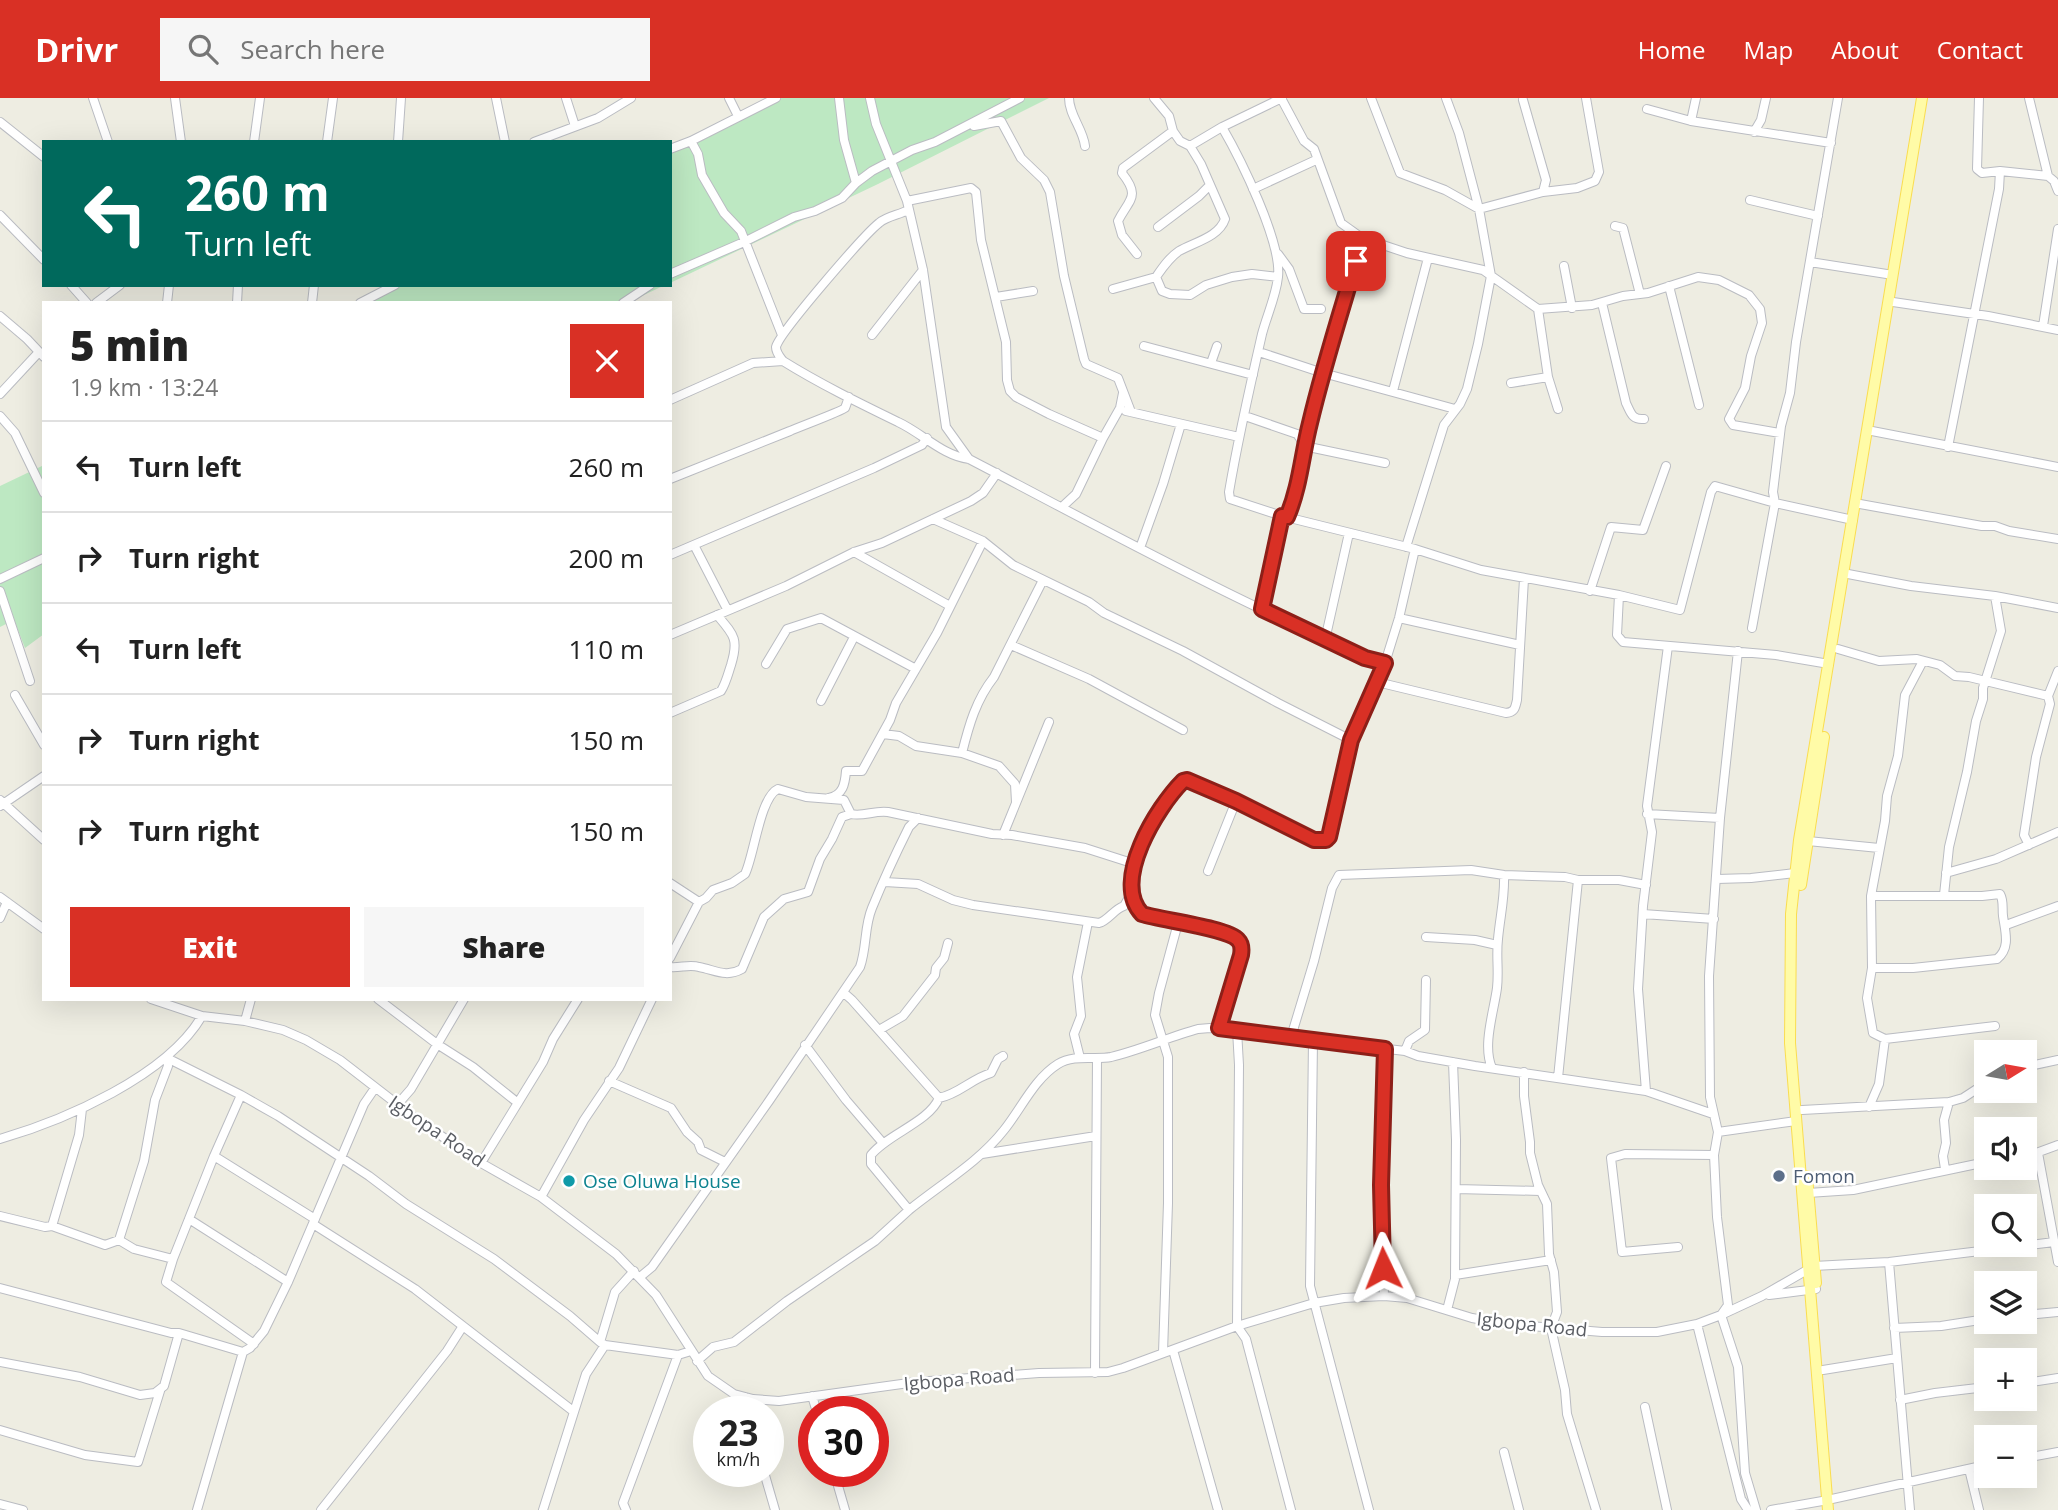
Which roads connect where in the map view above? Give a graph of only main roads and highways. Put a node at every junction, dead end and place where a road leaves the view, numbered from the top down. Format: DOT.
graph roads {
  1 [pos="1924,98"];
  2 [pos="1811,1268"];
  3 [pos="1813,1289"];
  4 [pos="1830,1505"];
  1 -- 2 [label="main road"];
  1 -- 2 [label="main road"];
  2 -- 3 [label="main road"];
  3 -- 4 [label="main road"];
  3 -- 4 [label="main road"];
}
